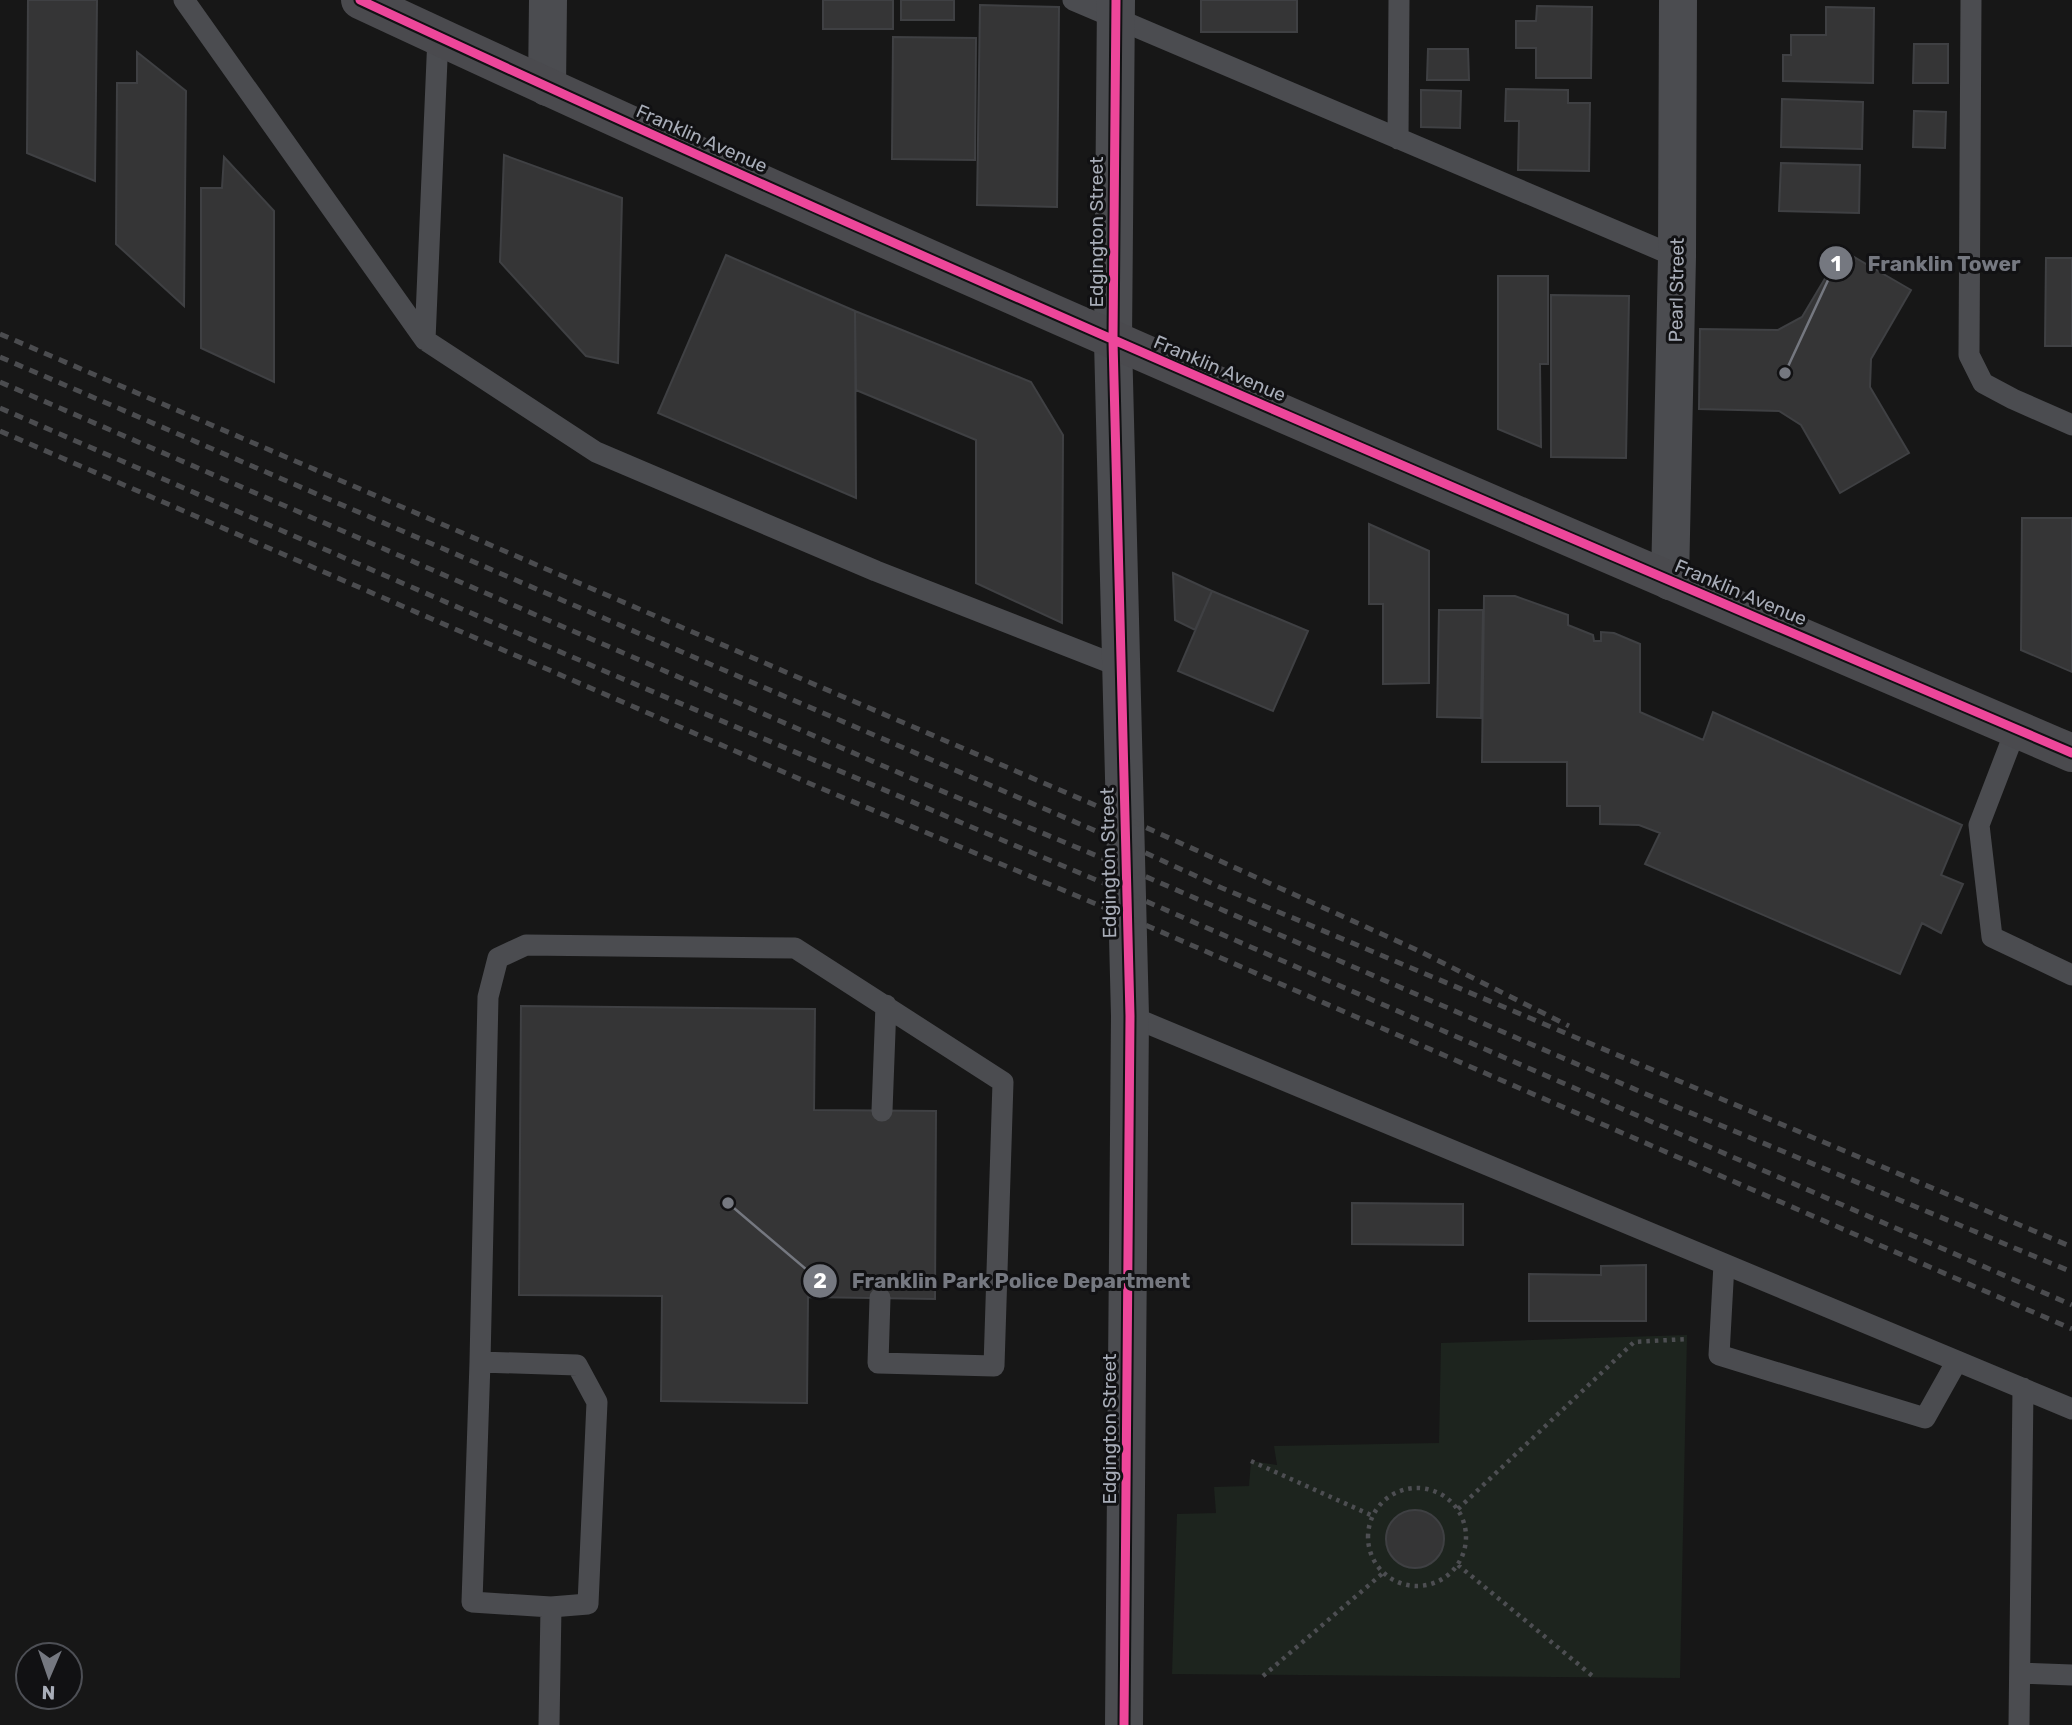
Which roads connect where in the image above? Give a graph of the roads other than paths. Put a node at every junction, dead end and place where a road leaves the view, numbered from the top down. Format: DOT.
graph roads {
  1 [pos="184,0"];
  2 [pos="360,0"];
  3 [pos="548,0"];
  4 [pos="1073,0"];
  5 [pos="1399,0"];
  6 [pos="1678,0"];
  7 [pos="1971,0"];
  8 [pos="1116,10"];
  9 [pos="438,36"];
  10 [pos="547,87"];
  11 [pos="1398,139"];
  12 [pos="1677,257"];
  13 [pos="425,340"];
  14 [pos="1113,341"];
  15 [pos="2072,425"];
  16 [pos="1670,581"];
  17 [pos="1121,667"];
  18 [pos="2016,729"];
  19 [pos="2072,753"];
  20 [pos="2072,975"];
  21 [pos="886,1006"];
  22 [pos="1130,1016"];
  23 [pos="882,1111"];
  24 [pos="1724,1264"];
  25 [pos="880,1298"];
  26 [pos="1956,1361"];
  27 [pos="480,1362"];
  28 [pos="2023,1388"];
  29 [pos="2072,1409"];
  30 [pos="551,1607"];
  31 [pos="2020,1674"];
  32 [pos="2072,1675"];
  33 [pos="548,1725"];
  34 [pos="1124,1725"];
  35 [pos="2019,1725"];
  1 -- 13 [label="lane"];
  2 -- 9 [label="street, Franklin Avenue"];
  3 -- 10 [label="street"];
  4 -- 8 [label="lane"];
  5 -- 11 [label="lane"];
  6 -- 12 [label="street, Pearl Street"];
  7 -- 15 [label="lane"];
  8 -- 11 [label="lane"];
  8 -- 14 [label="street, Edgington Street"];
  9 -- 10 [label="street, Franklin Avenue"];
  9 -- 13 [label="lane"];
  10 -- 14 [label="street, Franklin Avenue"];
  11 -- 12 [label="lane"];
  12 -- 16 [label="street, Pearl Street"];
  13 -- 17 [label="lane"];
  14 -- 16 [label="street, Franklin Avenue"];
  14 -- 17 [label="street, Edgington Street"];
  16 -- 18 [label="street, Franklin Avenue"];
  17 -- 22 [label="street, Edgington Street"];
  18 -- 19 [label="street, Franklin Avenue"];
  18 -- 20 [label="lane"];
  21 -- 23 [label="lane"];
  21 -- 25 [label="lane"];
  21 -- 27 [label="lane"];
  22 -- 24 [label="lane"];
  22 -- 34 [label="street, Edgington Street"];
  24 -- 26 [label="lane"];
  24 -- 26 [label="lane"];
  26 -- 28 [label="lane"];
  27 -- 30 [label="lane"];
  27 -- 30 [label="lane"];
  28 -- 29 [label="lane"];
  28 -- 31 [label="lane"];
  30 -- 33 [label="lane"];
  31 -- 32 [label="lane"];
  31 -- 35 [label="lane"];
}
